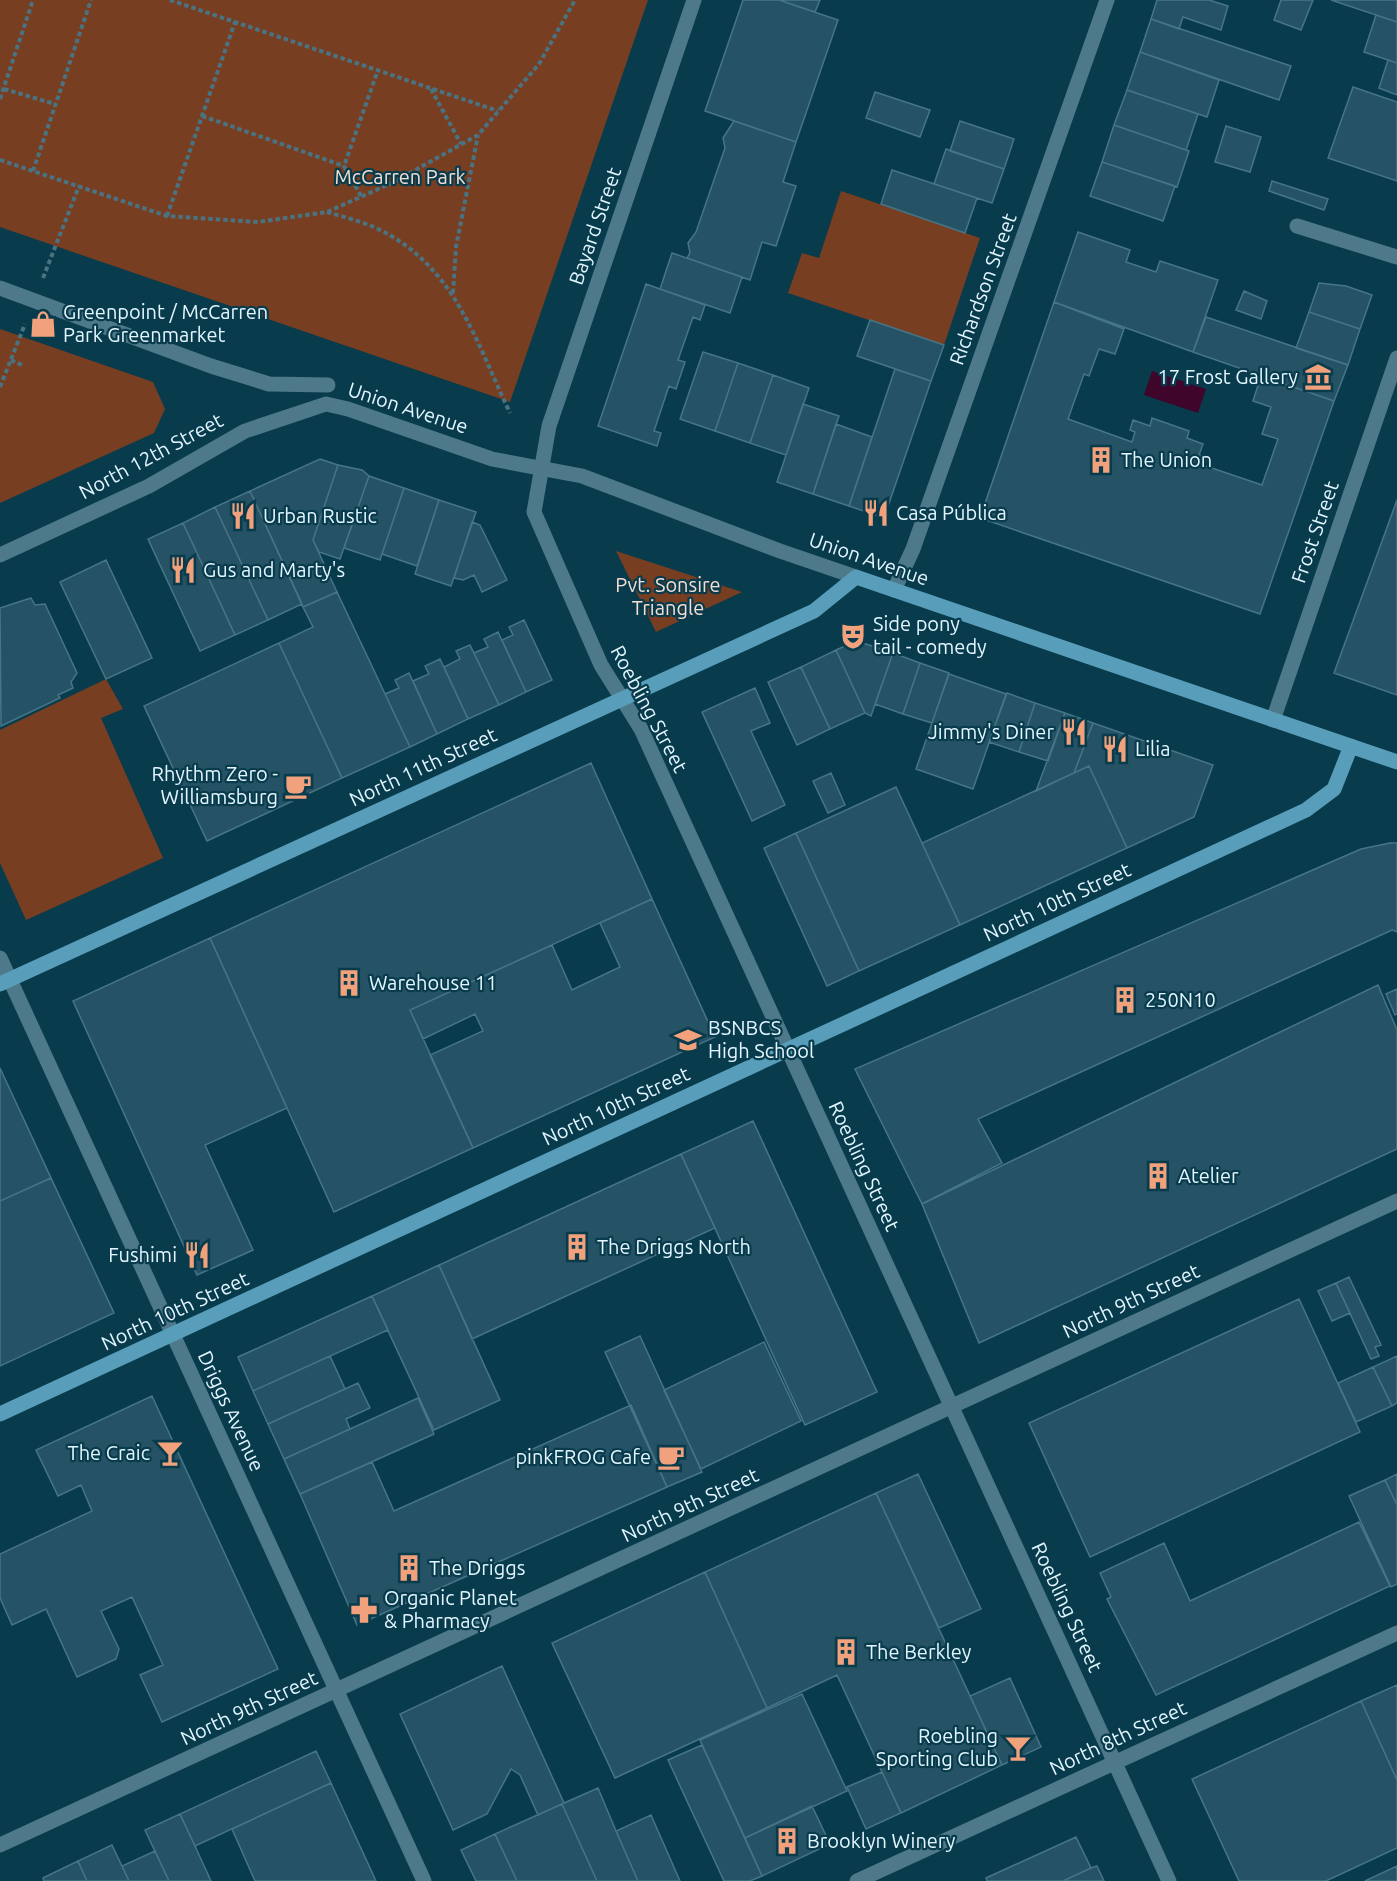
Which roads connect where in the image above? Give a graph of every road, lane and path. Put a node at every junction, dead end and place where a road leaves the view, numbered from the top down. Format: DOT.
graph roads {
  1 [pos="33,0"];
  2 [pos="91,0"];
  3 [pos="170,0"];
  4 [pos="575,0"];
  5 [pos="694,0"];
  6 [pos="1107,0"];
  7 [pos="235,22"];
  8 [pos="378,70"];
  9 [pos="431,88"];
  10 [pos="4,89"];
  11 [pos="0,99"];
  12 [pos="55,104"];
  13 [pos="498,111"];
  14 [pos="202,116"];
  15 [pos="478,135"];
  16 [pos="461,144"];
  17 [pos="0,160"];
  18 [pos="345,168"];
  19 [pos="33,171"];
  20 [pos="79,186"];
  21 [pos="361,196"];
  22 [pos="327,212"];
  23 [pos="167,216"];
  24 [pos="1297,226"];
  25 [pos="1397,257"];
  26 [pos="0,288"];
  27 [pos="453,294"];
  28 [pos="34,300"];
  29 [pos="1397,358"];
  30 [pos="10,360"];
  31 [pos="24,366"];
  32 [pos="328,385"];
  33 [pos="0,387"];
  34 [pos="326,404"];
  35 [pos="510,413"];
  36 [pos="542,468"];
  37 [pos="0,555"];
  38 [pos="856,577"];
  39 [pos="894,590"];
  40 [pos="622,699"];
  41 [pos="1273,720"];
  42 [pos="1351,746"];
  43 [pos="1397,762"];
  44 [pos="0,958"];
  45 [pos="5,982"];
  46 [pos="787,1050"];
  47 [pos="1397,1201"];
  48 [pos="173,1335"];
  49 [pos="952,1407"];
  50 [pos="0,1414"];
  51 [pos="1397,1633"];
  52 [pos="337,1691"];
  53 [pos="1115,1763"];
  54 [pos="0,1845"];
  55 [pos="424,1881"];
  56 [pos="857,1881"];
  57 [pos="1169,1881"];
  1 -- 10 [label="path"];
  2 -- 12 [label="path"];
  3 -- 7 [label="path"];
  4 -- 13 [label="path"];
  5 -- 36 [label="street, Bayard Street"];
  6 -- 39 [label="street, Richardson Street"];
  7 -- 8 [label="path"];
  7 -- 14 [label="path"];
  8 -- 9 [label="path"];
  8 -- 18 [label="path"];
  9 -- 13 [label="path"];
  9 -- 16 [label="path"];
  10 -- 11 [label="path"];
  10 -- 12 [label="path"];
  12 -- 19 [label="path"];
  13 -- 15 [label="path"];
  14 -- 18 [label="path"];
  14 -- 23 [label="path"];
  15 -- 16 [label="path"];
  15 -- 27 [label="path"];
  16 -- 21 [label="path"];
  17 -- 19 [label="path"];
  18 -- 21 [label="path"];
  19 -- 20 [label="path"];
  20 -- 23 [label="path"];
  20 -- 28 [label="path"];
  21 -- 22 [label="path"];
  22 -- 23 [label="path"];
  22 -- 27 [label="path"];
  24 -- 25 [label="street"];
  26 -- 28 [label="street, Union Avenue"];
  27 -- 35 [label="path"];
  28 -- 30 [label="path"];
  28 -- 32 [label="street, Union Avenue"];
  29 -- 41 [label="street, Frost Street"];
  30 -- 31 [label="path"];
  30 -- 33 [label="path"];
  34 -- 36 [label="street, Union Avenue"];
  34 -- 37 [label="street, North 12th Street"];
  36 -- 38 [label="street, Union Avenue"];
  36 -- 40 [label="street, Roebling Street"];
  38 -- 39 [label="street, Union Avenue"];
  38 -- 40 [label="street, North 11th Street"];
  39 -- 41 [label="street, Union Avenue"];
  40 -- 45 [label="street, North 11th Street"];
  40 -- 46 [label="street, Roebling Street"];
  41 -- 42 [label="street, Union Avenue"];
  42 -- 43 [label="street, Union Avenue"];
  42 -- 46 [label="street, North 10th Street"];
  44 -- 45 [label="street, Driggs Avenue"];
  45 -- 48 [label="street, Driggs Avenue"];
  46 -- 48 [label="street, North 10th Street"];
  46 -- 49 [label="street, Roebling Street"];
  47 -- 49 [label="street, North 9th Street"];
  48 -- 50 [label="street, North 10th Street"];
  48 -- 52 [label="street, Driggs Avenue"];
  49 -- 52 [label="street, North 9th Street"];
  49 -- 53 [label="street, Roebling Street"];
  51 -- 53 [label="street, North 8th Street"];
  52 -- 54 [label="street, North 9th Street"];
  52 -- 55 [label="street, Driggs Avenue"];
  53 -- 56 [label="street, North 8th Street"];
  53 -- 57 [label="street, Roebling Street"];
}
